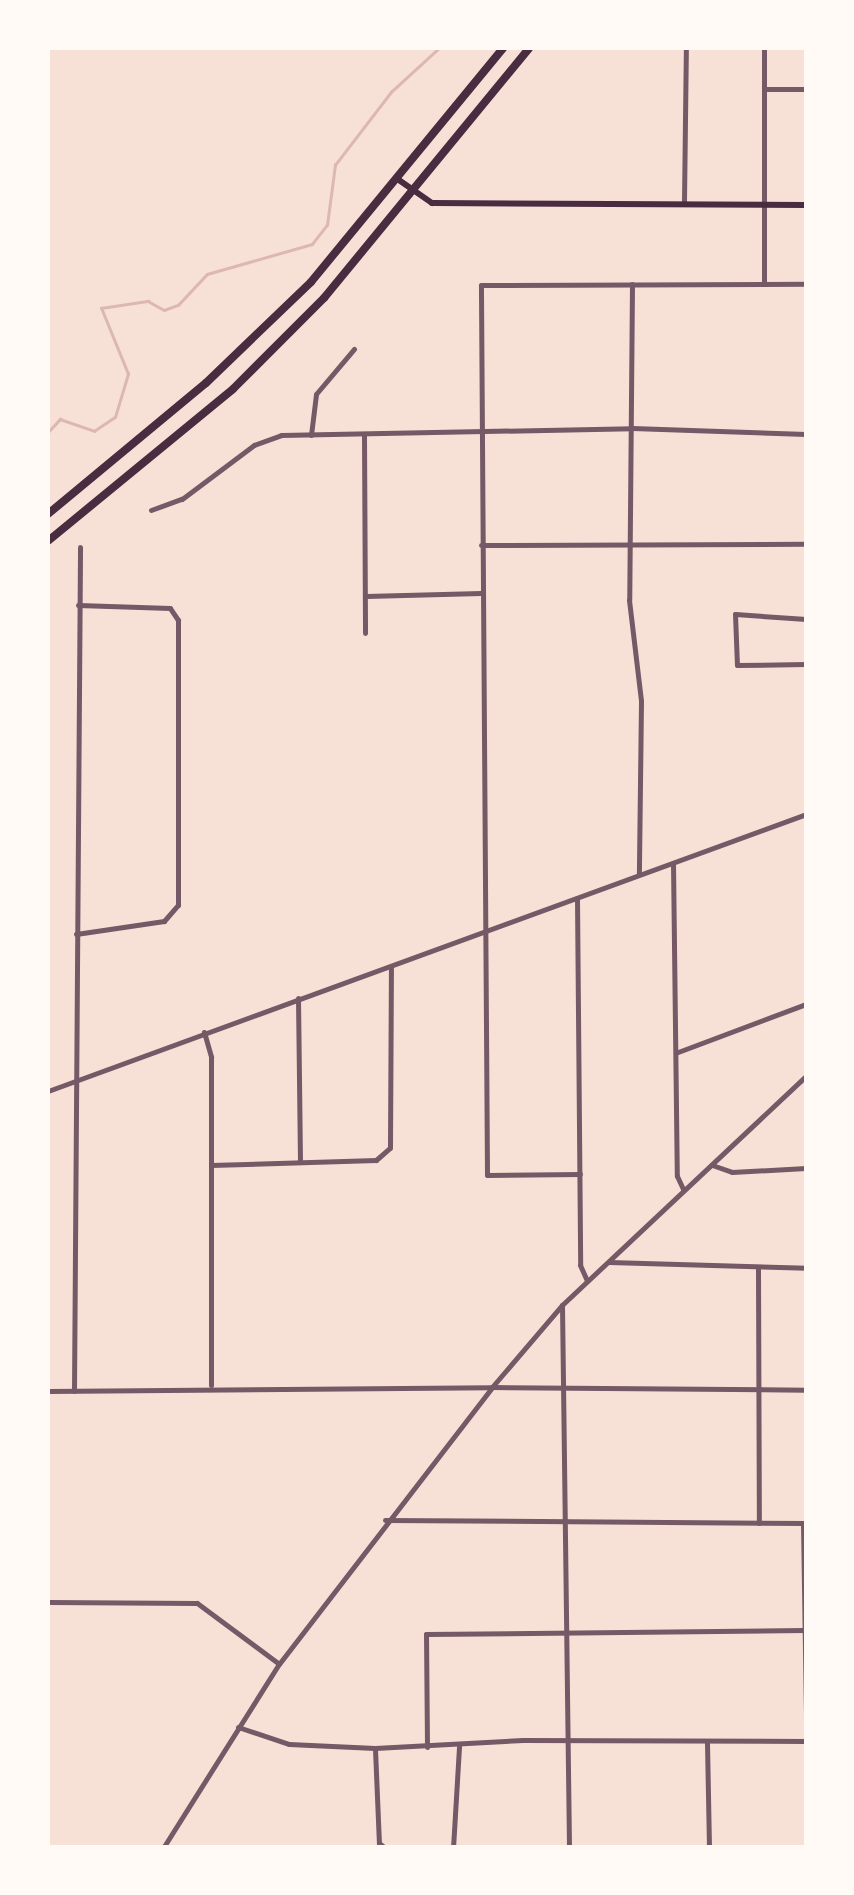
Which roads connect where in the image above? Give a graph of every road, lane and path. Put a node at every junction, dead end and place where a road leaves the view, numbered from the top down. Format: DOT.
graph roads {
  1 [pos="503,48"];
  2 [pos="529,48"];
  3 [pos="686,48"];
  4 [pos="764,48"];
  5 [pos="806,88"];
  6 [pos="764,89"];
  7 [pos="396,178"];
  8 [pos="413,190"];
  9 [pos="684,202"];
  10 [pos="764,205"];
  11 [pos="806,205"];
  12 [pos="632,284"];
  13 [pos="764,284"];
  14 [pos="806,284"];
  15 [pos="354,349"];
  16 [pos="632,428"];
  17 [pos="481,430"];
  18 [pos="806,434"];
  19 [pos="311,435"];
  20 [pos="364,435"];
  21 [pos="150,510"];
  22 [pos="48,514"];
  23 [pos="48,541"];
  24 [pos="632,544"];
  25 [pos="806,544"];
  26 [pos="482,545"];
  27 [pos="80,546"];
  28 [pos="482,593"];
  29 [pos="366,596"];
  30 [pos="78,606"];
  31 [pos="806,619"];
  32 [pos="365,633"];
  33 [pos="806,664"];
  34 [pos="806,814"];
  35 [pos="672,864"];
  36 [pos="639,874"];
  37 [pos="577,898"];
  38 [pos="482,930"];
  39 [pos="76,934"];
  40 [pos="391,966"];
  41 [pos="298,998"];
  42 [pos="806,1004"];
  43 [pos="204,1032"];
  44 [pos="677,1052"];
  45 [pos="806,1076"];
  46 [pos="74,1081"];
  47 [pos="48,1091"];
  48 [pos="300,1161"];
  49 [pos="211,1165"];
  50 [pos="712,1166"];
  51 [pos="806,1168"];
  52 [pos="580,1174"];
  53 [pos="683,1190"];
  54 [pos="609,1262"];
  55 [pos="758,1268"];
  56 [pos="806,1268"];
  57 [pos="588,1281"];
  58 [pos="562,1304"];
  59 [pos="211,1385"];
  60 [pos="492,1387"];
  61 [pos="564,1390"];
  62 [pos="758,1390"];
  63 [pos="806,1390"];
  64 [pos="48,1391"];
  65 [pos="74,1391"];
  66 [pos="385,1520"];
  67 [pos="569,1521"];
  68 [pos="759,1522"];
  69 [pos="805,1523"];
  70 [pos="48,1602"];
  71 [pos="804,1630"];
  72 [pos="569,1633"];
  73 [pos="279,1664"];
  74 [pos="806,1719"];
  75 [pos="238,1728"];
  76 [pos="568,1740"];
  77 [pos="806,1741"];
  78 [pos="707,1743"];
  79 [pos="427,1746"];
  80 [pos="459,1746"];
  81 [pos="375,1748"];
  82 [pos="163,1848"];
  83 [pos="385,1848"];
  84 [pos="453,1848"];
  85 [pos="569,1848"];
  86 [pos="709,1848"];
  1 -- 7 [label="highway"];
  2 -- 8 [label="highway"];
  3 -- 9 [label="street"];
  4 -- 6 [label="street"];
  5 -- 6 [label="street"];
  6 -- 10 [label="street"];
  7 -- 8 [label="main road"];
  7 -- 22 [label="highway"];
  8 -- 9 [label="main road"];
  8 -- 23 [label="highway"];
  9 -- 10 [label="main road"];
  10 -- 11 [label="main road"];
  10 -- 13 [label="street"];
  12 -- 13 [label="street"];
  12 -- 16 [label="street"];
  12 -- 17 [label="street"];
  13 -- 14 [label="street"];
  15 -- 19 [label="street"];
  16 -- 17 [label="street"];
  16 -- 18 [label="street"];
  16 -- 24 [label="street"];
  17 -- 20 [label="street"];
  17 -- 26 [label="street"];
  19 -- 20 [label="street"];
  19 -- 21 [label="street"];
  20 -- 29 [label="street"];
  24 -- 25 [label="street"];
  24 -- 26 [label="street"];
  24 -- 36 [label="street"];
  26 -- 28 [label="street"];
  27 -- 30 [label="street"];
  28 -- 29 [label="street"];
  28 -- 38 [label="street"];
  29 -- 32 [label="street"];
  30 -- 39 [label="street"];
  30 -- 39 [label="street"];
  31 -- 33 [label="street"];
  34 -- 35 [label="street"];
  35 -- 36 [label="street"];
  35 -- 44 [label="street"];
  36 -- 37 [label="street"];
  37 -- 38 [label="street"];
  37 -- 52 [label="street"];
  38 -- 40 [label="street"];
  38 -- 52 [label="street"];
  39 -- 46 [label="street"];
  40 -- 41 [label="street"];
  40 -- 48 [label="street"];
  41 -- 43 [label="street"];
  41 -- 48 [label="street"];
  42 -- 44 [label="street"];
  43 -- 46 [label="street"];
  43 -- 49 [label="street"];
  44 -- 53 [label="street"];
  45 -- 50 [label="street"];
  46 -- 47 [label="street"];
  46 -- 65 [label="street"];
  48 -- 49 [label="street"];
  49 -- 59 [label="street"];
  50 -- 51 [label="street"];
  50 -- 53 [label="street"];
  52 -- 57 [label="street"];
  53 -- 54 [label="street"];
  54 -- 55 [label="street"];
  54 -- 57 [label="street"];
  55 -- 56 [label="street"];
  55 -- 62 [label="street"];
  57 -- 58 [label="street"];
  58 -- 60 [label="street"];
  58 -- 61 [label="street"];
  59 -- 60 [label="street"];
  59 -- 65 [label="street"];
  60 -- 61 [label="street"];
  60 -- 66 [label="street"];
  61 -- 62 [label="street"];
  61 -- 67 [label="street"];
  62 -- 63 [label="street"];
  62 -- 68 [label="street"];
  64 -- 65 [label="street"];
  66 -- 67 [label="street"];
  66 -- 73 [label="street"];
  67 -- 68 [label="street"];
  67 -- 72 [label="street"];
  68 -- 69 [label="street"];
  69 -- 71 [label="street"];
  70 -- 73 [label="street"];
  71 -- 72 [label="street"];
  71 -- 74 [label="street"];
  72 -- 76 [label="street"];
  72 -- 79 [label="street"];
  73 -- 75 [label="street"];
  75 -- 81 [label="street"];
  75 -- 82 [label="street"];
  76 -- 78 [label="street"];
  76 -- 80 [label="street"];
  76 -- 85 [label="street"];
  77 -- 78 [label="street"];
  78 -- 86 [label="street"];
  79 -- 80 [label="street"];
  79 -- 81 [label="street"];
  80 -- 84 [label="street"];
  81 -- 83 [label="street"];
}
